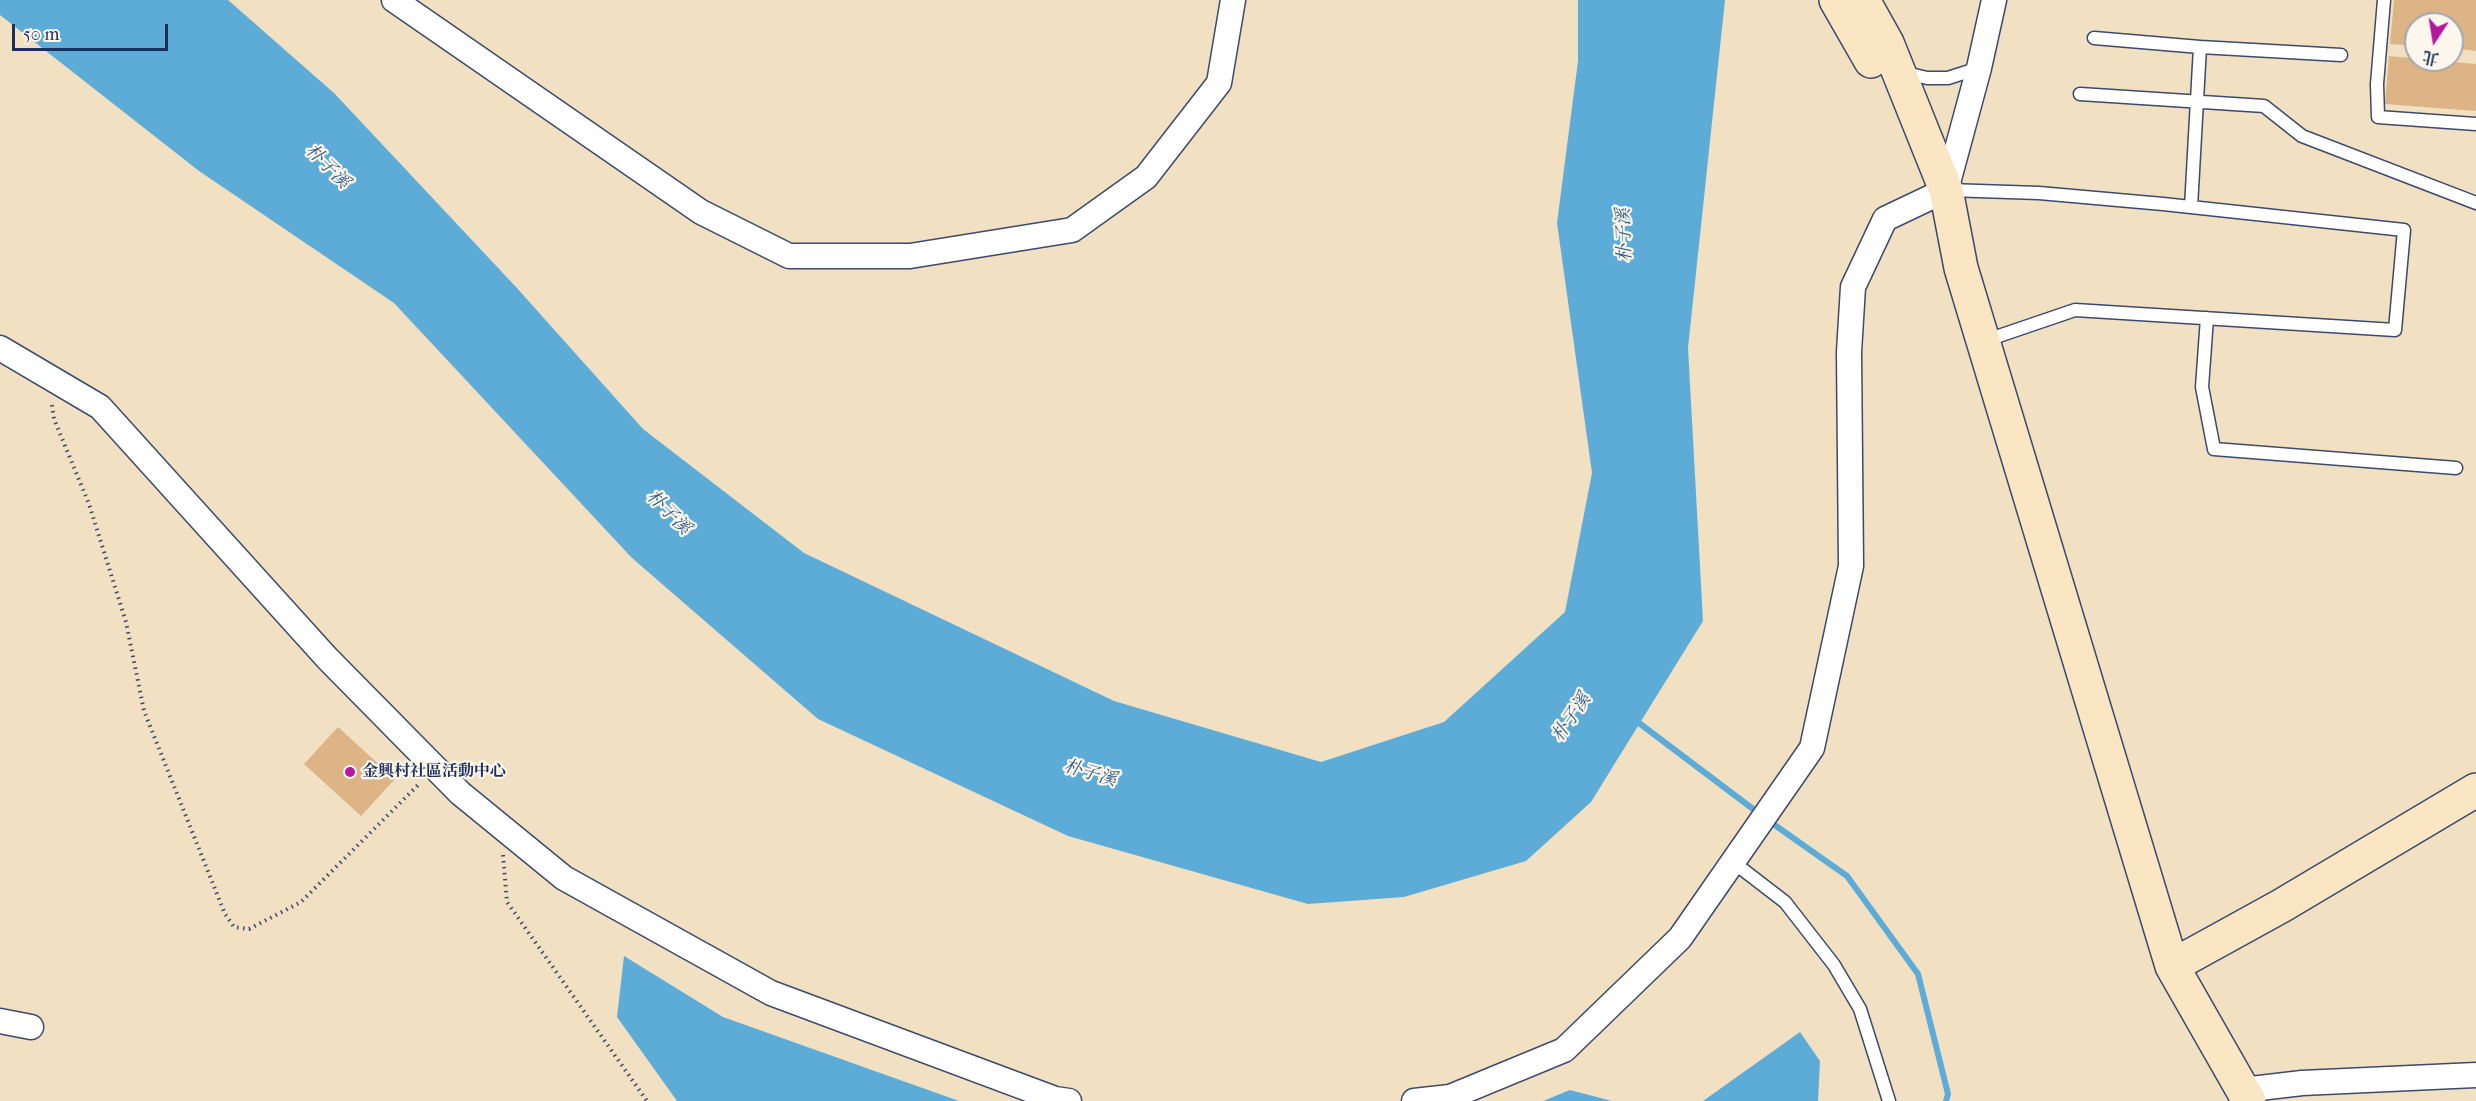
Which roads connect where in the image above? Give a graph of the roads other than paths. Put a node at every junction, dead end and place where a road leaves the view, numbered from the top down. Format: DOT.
graph roads {
  1 [pos="394,0"];
  2 [pos="1233,0"];
  3 [pos="1836,0"];
  4 [pos="1863,0"];
  5 [pos="1994,0"];
  6 [pos="2384,0"];
  7 [pos="2094,38"];
  8 [pos="2200,47"];
  9 [pos="2341,55"];
  10 [pos="1884,58"];
  11 [pos="1979,68"];
  12 [pos="2080,94"];
  13 [pos="2197,103"];
  14 [pos="2476,124"];
  15 [pos="1946,190"];
  16 [pos="2476,203"];
  17 [pos="2191,207"];
  18 [pos="2207,318"];
  19 [pos="1983,341"];
  20 [pos="0,348"];
  21 [pos="2456,468"];
  22 [pos="2476,790"];
  23 [pos="1732,862"];
  24 [pos="2172,966"];
  25 [pos="0,1021"];
  26 [pos="31,1027"];
  27 [pos="2476,1075"];
  28 [pos="2246,1096"];
  29 [pos="1069,1101"];
  30 [pos="1414,1101"];
  31 [pos="1888,1101"];
  1 -- 2 [label="street"];
  3 -- 10 [label="street"];
  4 -- 10 [label="street"];
  5 -- 11 [label="street"];
  6 -- 14 [label="lane"];
  7 -- 8 [label="lane"];
  8 -- 9 [label="lane"];
  8 -- 13 [label="lane"];
  10 -- 11 [label="lane"];
  10 -- 15 [label="street"];
  11 -- 15 [label="street"];
  12 -- 13 [label="lane"];
  13 -- 16 [label="lane"];
  13 -- 17 [label="lane"];
  15 -- 17 [label="lane"];
  15 -- 19 [label="street"];
  15 -- 23 [label="street"];
  17 -- 18 [label="lane"];
  18 -- 19 [label="lane"];
  18 -- 21 [label="lane"];
  19 -- 24 [label="street"];
  20 -- 29 [label="street"];
  22 -- 24 [label="street"];
  23 -- 30 [label="street"];
  23 -- 31 [label="lane"];
  24 -- 28 [label="street"];
  25 -- 26 [label="street"];
  27 -- 28 [label="street"];
}
